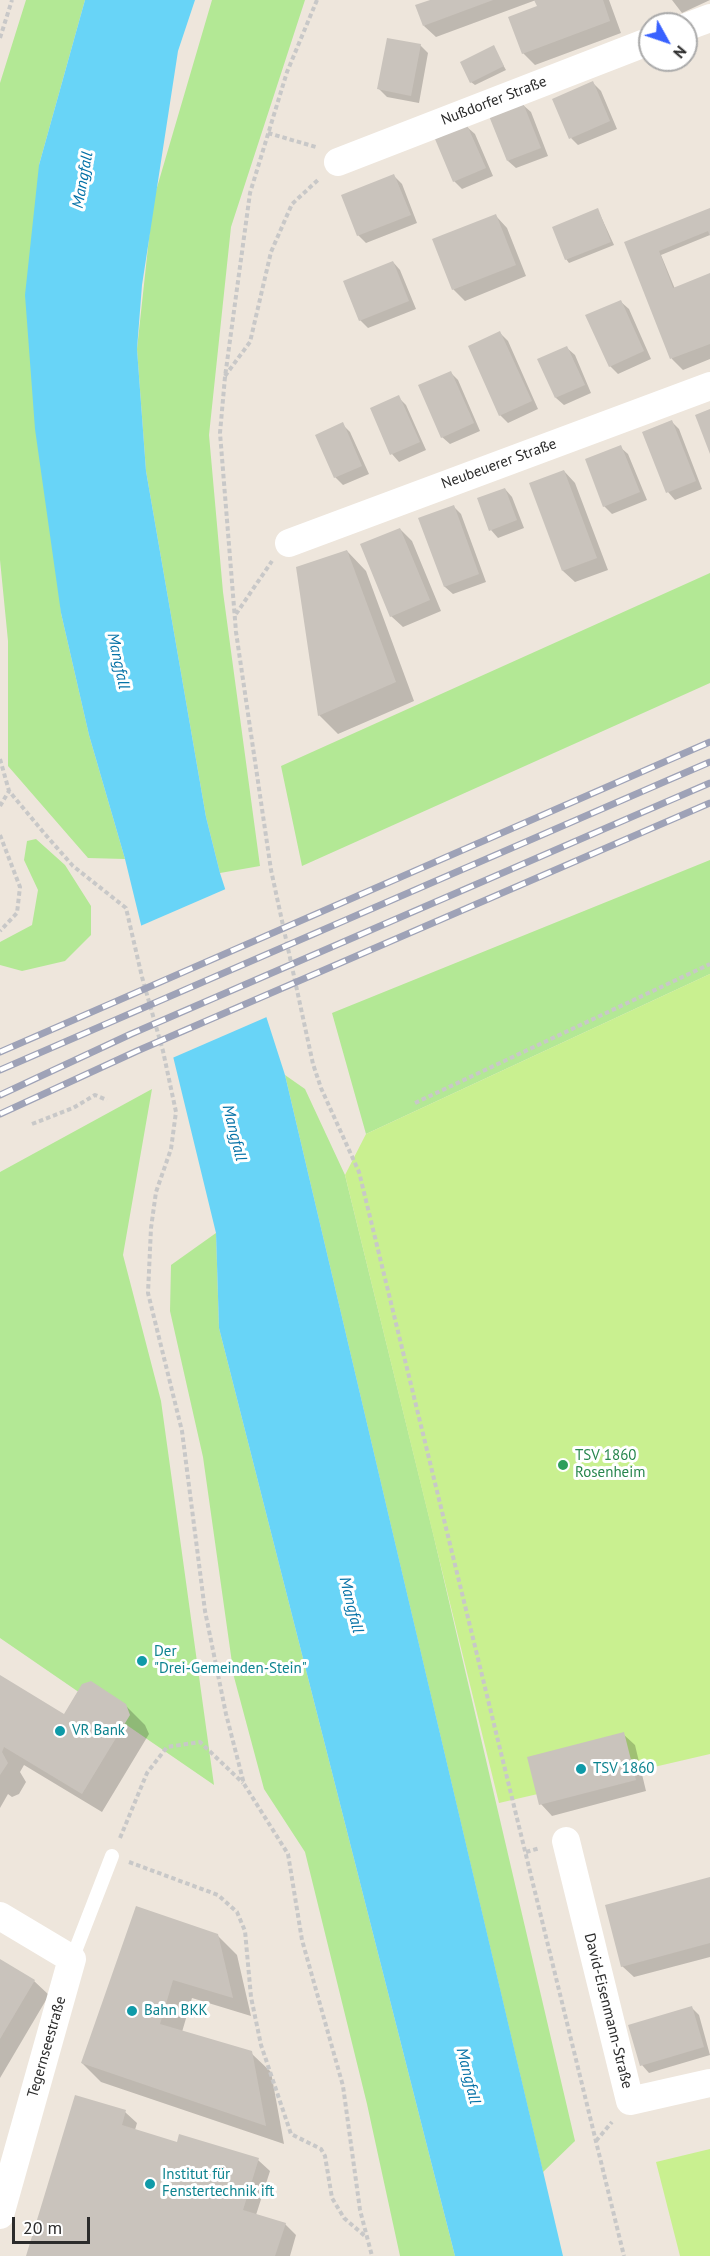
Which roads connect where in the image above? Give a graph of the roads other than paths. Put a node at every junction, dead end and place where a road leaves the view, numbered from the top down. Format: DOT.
graph roads {
  1 [pos="638,46"];
  2 [pos="338,162"];
  3 [pos="710,386"];
  4 [pos="288,543"];
  5 [pos="566,1841"];
  6 [pos="112,1856"];
  7 [pos="0,1916"];
  8 [pos="72,1959"];
  9 [pos="710,2083"];
  10 [pos="0,2215"];
  1 -- 2 [label="street, Nußdorfer Straße"];
  3 -- 4 [label="street, Neubeuerer Straße"];
  5 -- 9 [label="street, David-Eisenmann-Straße"];
  6 -- 8 [label="lane"];
  7 -- 8 [label="street"];
  8 -- 10 [label="street, Tegernseestraße"];
}
